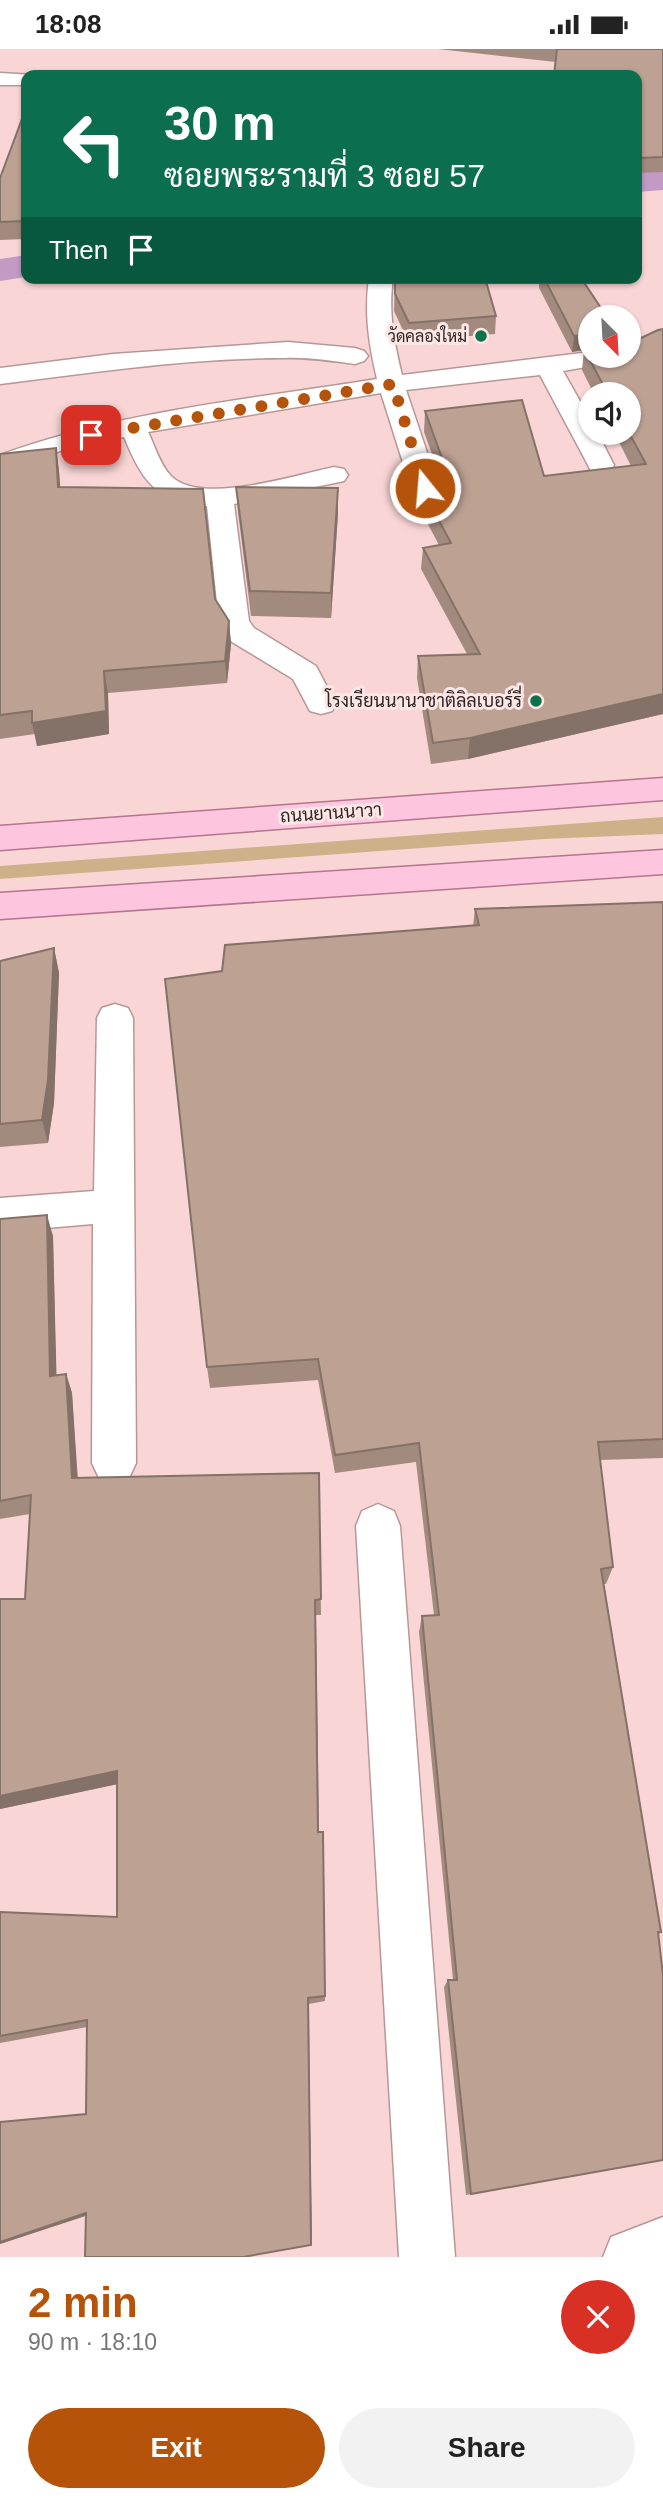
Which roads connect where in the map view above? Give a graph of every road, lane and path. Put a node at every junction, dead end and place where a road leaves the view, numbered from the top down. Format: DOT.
graph roads {
  1 [pos="0,79"];
  2 [pos="21,79"];
  3 [pos="381,284"];
  4 [pos="355,356"];
  5 [pos="578,361"];
  6 [pos="548,366"];
  7 [pos="0,376"];
  8 [pos="393,384"];
  9 [pos="133,427"];
  10 [pos="0,464"];
  11 [pos="601,465"];
  12 [pos="334,475"];
  13 [pos="425,488"];
  14 [pos="220,499"];
  15 [pos="321,703"];
  16 [pos="663,789"];
  17 [pos="0,838"];
  18 [pos="663,862"];
  19 [pos="0,906"];
  20 [pos="115,1018"];
  21 [pos="113,1206"];
  22 [pos="0,1215"];
  23 [pos="114,1463"];
  24 [pos="378,1526"];
  25 [pos="663,2245"];
  26 [pos="426,2257"];
  27 [pos="631,2257"];
  1 -- 2 [label="street"];
  3 -- 8 [label="street"];
  4 -- 7 [label="street"];
  5 -- 6 [label="street"];
  6 -- 8 [label="street"];
  6 -- 11 [label="street"];
  8 -- 9 [label="street"];
  8 -- 13 [label="street"];
  9 -- 10 [label="street"];
  9 -- 14 [label="street"];
  12 -- 14 [label="street"];
  14 -- 15 [label="street"];
  16 -- 17 [label="main road, ถนนยานนาวา"];
  18 -- 19 [label="main road"];
  20 -- 21 [label="street"];
  21 -- 22 [label="street"];
  21 -- 23 [label="street"];
  24 -- 26 [label="street"];
  25 -- 27 [label="street"];
}
